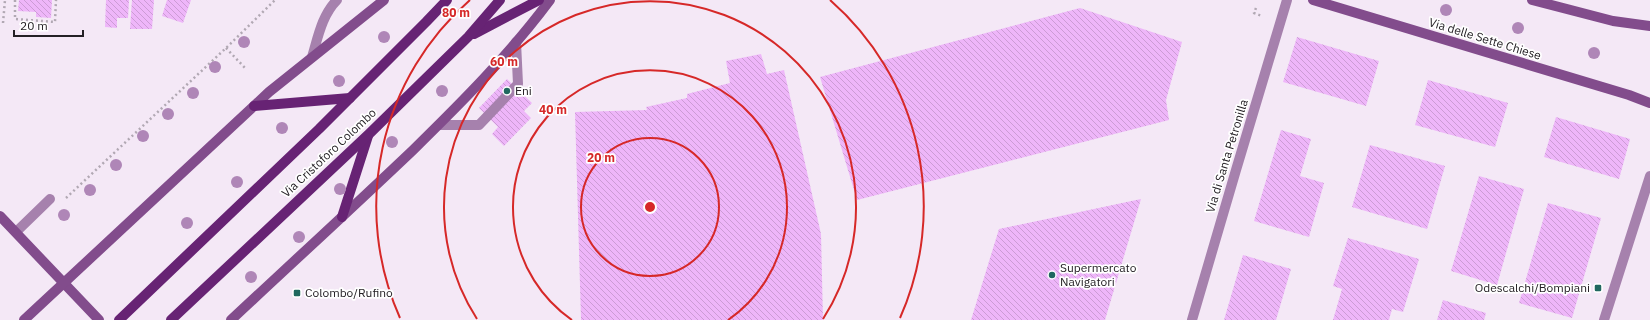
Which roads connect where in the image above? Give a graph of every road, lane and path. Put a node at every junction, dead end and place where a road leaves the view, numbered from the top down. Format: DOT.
graph roads {
  1 [pos="5,0"];
  2 [pos="15,0"];
  3 [pos="56,0"];
  4 [pos="275,0"];
  5 [pos="337,0"];
  6 [pos="384,0"];
  7 [pos="447,0"];
  8 [pos="500,0"];
  9 [pos="539,0"];
  10 [pos="550,0"];
  11 [pos="1287,0"];
  12 [pos="1313,0"];
  13 [pos="1532,0"];
  14 [pos="1256,8"];
  15 [pos="1262,16"];
  16 [pos="3,23"];
  17 [pos="1650,26"];
  18 [pos="468,37"];
  19 [pos="516,42"];
  20 [pos="226,48"];
  21 [pos="312,57"];
  22 [pos="246,69"];
  23 [pos="350,98"];
  24 [pos="1650,103"];
  25 [pos="254,106"];
  26 [pos="439,125"];
  27 [pos="369,134"];
  28 [pos="1650,176"];
  29 [pos="50,199"];
  30 [pos="65,199"];
  31 [pos="0,216"];
  32 [pos="342,217"];
  33 [pos="16,232"];
  34 [pos="64,284"];
  35 [pos="24,320"];
  36 [pos="99,320"];
  37 [pos="119,320"];
  38 [pos="171,320"];
  39 [pos="232,320"];
  40 [pos="1192,320"];
  41 [pos="1604,320"];
  1 -- 16 [label="path"];
  2 -- 3 [label="path"];
  4 -- 20 [label="path"];
  5 -- 21 [label="street"];
  6 -- 21 [label="main road"];
  7 -- 23 [label="main road, Via Cristoforo Colombo"];
  8 -- 18 [label="main road, Via Cristoforo Colombo"];
  9 -- 18 [label="main road"];
  10 -- 19 [label="main road"];
  11 -- 40 [label="street, Via di Santa Petronilla"];
  12 -- 24 [label="main road, Via delle Sette Chiese"];
  13 -- 17 [label="main road"];
  14 -- 15 [label="path"];
  18 -- 27 [label="main road, Via Cristoforo Colombo"];
  19 -- 26 [label="main road"];
  19 -- 26 [label="street"];
  20 -- 22 [label="path"];
  20 -- 30 [label="path"];
  21 -- 25 [label="main road"];
  23 -- 25 [label="main road"];
  23 -- 37 [label="main road, Via Cristoforo Colombo"];
  25 -- 34 [label="main road"];
  26 -- 32 [label="main road"];
  27 -- 32 [label="main road"];
  27 -- 38 [label="main road, Via Cristoforo Colombo"];
  28 -- 41 [label="street"];
  29 -- 33 [label="street"];
  31 -- 33 [label="main road"];
  32 -- 39 [label="main road"];
  33 -- 34 [label="main road"];
  34 -- 35 [label="main road"];
  34 -- 36 [label="main road"];
}
